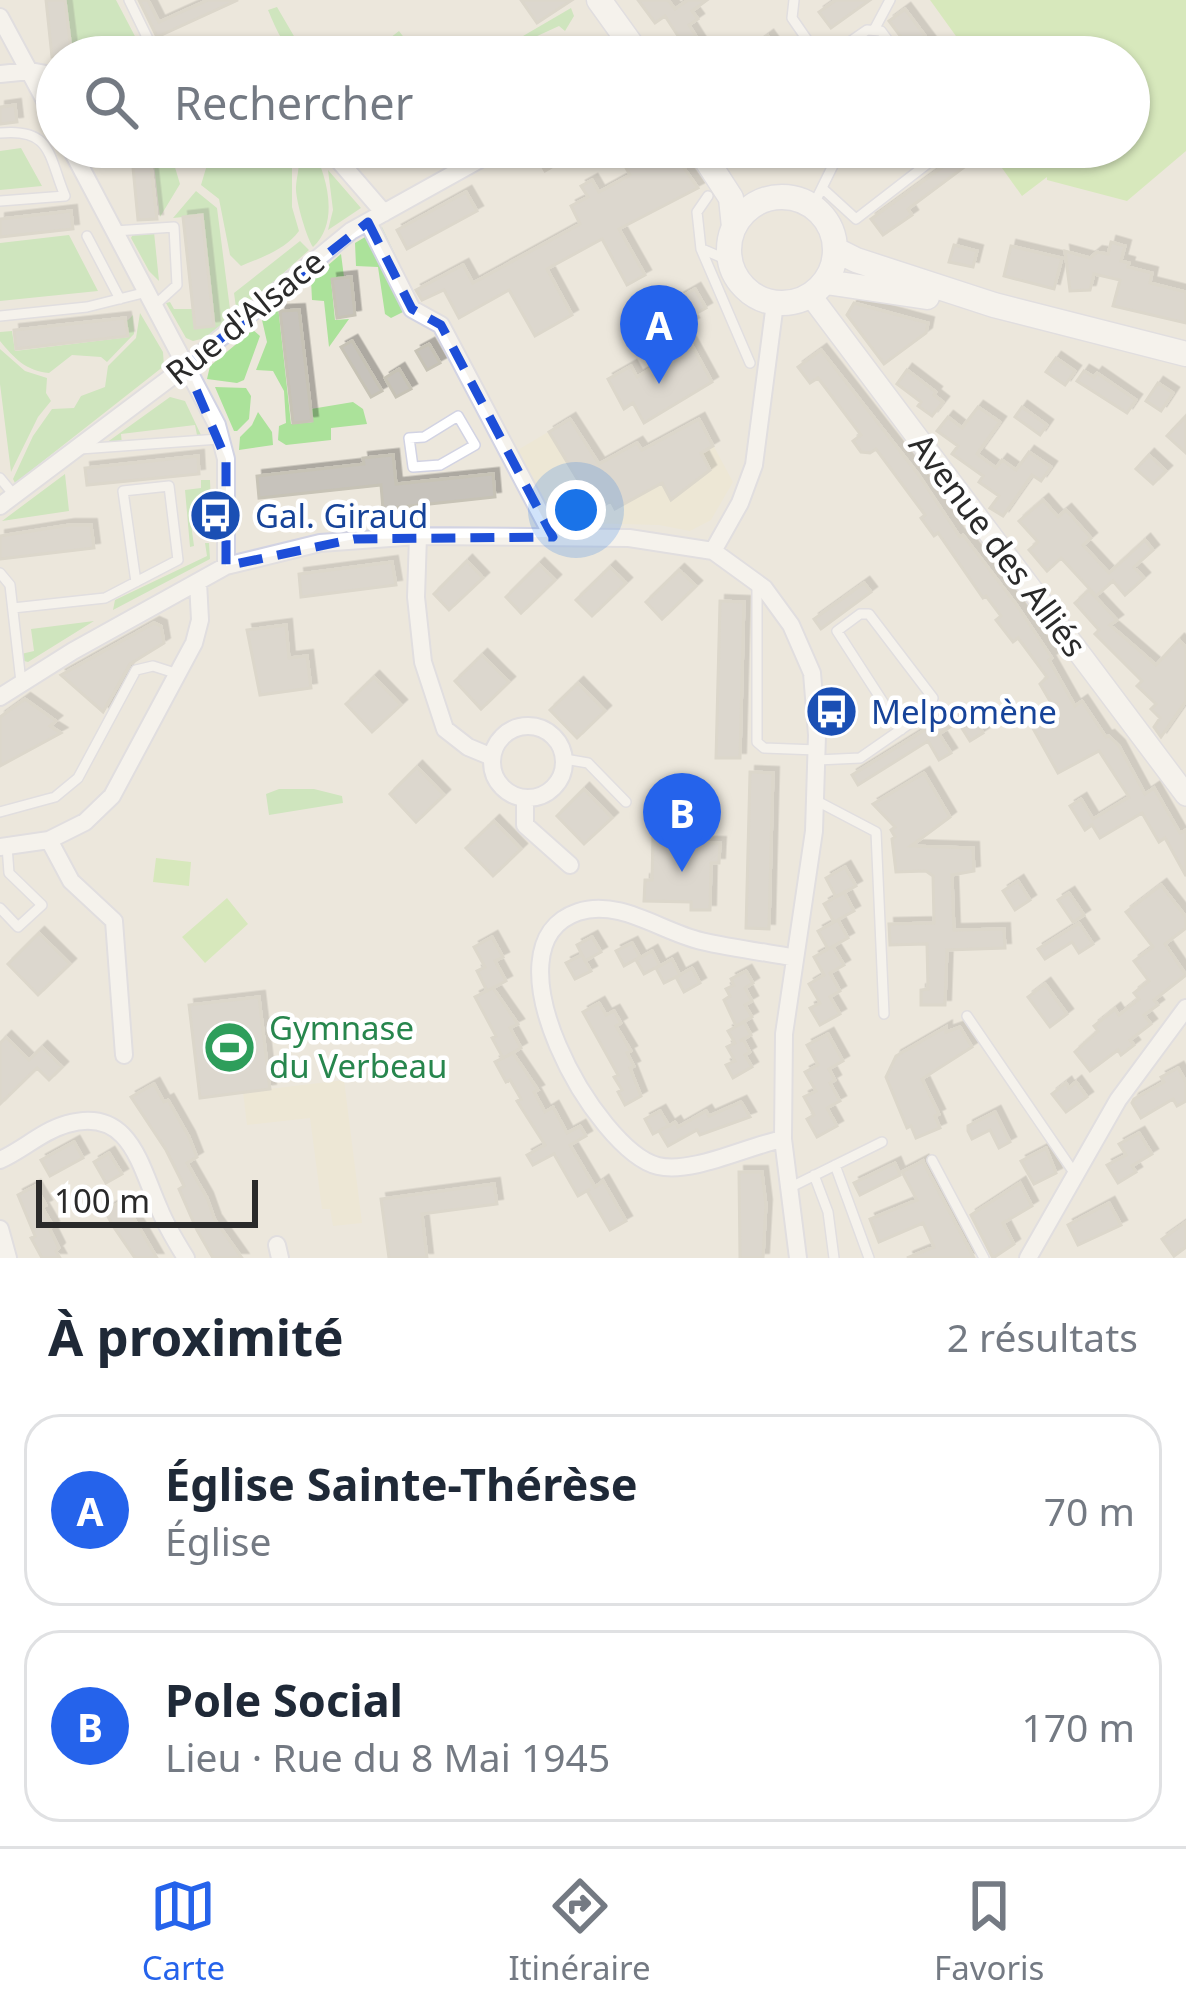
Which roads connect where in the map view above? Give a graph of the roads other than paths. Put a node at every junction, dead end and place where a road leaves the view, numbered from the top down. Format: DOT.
graph roads {
  1 [pos="129,0"];
  2 [pos="599,0"];
  3 [pos="794,0"];
  4 [pos="890,0"];
  5 [pos="0,17"];
  6 [pos="874,30"];
  7 [pos="147,36"];
  8 [pos="625,36"];
  9 [pos="806,36"];
  10 [pos="857,36"];
  11 [pos="885,36"];
  12 [pos="30,71"];
  13 [pos="36,72"];
  14 [pos="0,74"];
  15 [pos="36,83"];
  16 [pos="0,133"];
  17 [pos="36,135"];
  18 [pos="54,168"];
  19 [pos="81,168"];
  20 [pos="341,168"];
  21 [pos="464,168"];
  22 [pos="711,168"];
  23 [pos="729,168"];
  24 [pos="832,168"];
  25 [pos="923,168"];
  26 [pos="461,170"];
  27 [pos="65,196"];
  28 [pos="96,196"];
  29 [pos="708,196"];
  30 [pos="817,197"];
  31 [pos="767,199"];
  32 [pos="0,201"];
  33 [pos="376,218"];
  34 [pos="734,227"];
  35 [pos="115,232"];
  36 [pos="87,236"];
  37 [pos="701,249"];
  38 [pos="836,250"];
  39 [pos="730,262"];
  40 [pos="818,289"];
  41 [pos="120,299"];
  42 [pos="150,299"];
  43 [pos="775,303"];
  44 [pos="994,305"];
  45 [pos="0,316"];
  46 [pos="1186,354"];
  47 [pos="750,363"];
  48 [pos="186,366"];
  49 [pos="221,439"];
  50 [pos="75,450"];
  51 [pos="440,465"];
  52 [pos="0,478"];
  53 [pos="7,501"];
  54 [pos="418,536"];
  55 [pos="553,537"];
  56 [pos="713,551"];
  57 [pos="226,566"];
  58 [pos="0,573"];
  59 [pos="136,582"];
  60 [pos="198,582"];
  61 [pos="758,584"];
  62 [pos="13,608"];
  63 [pos="18,651"];
  64 [pos="0,652"];
  65 [pos="178,674"];
  66 [pos="21,682"];
  67 [pos="0,697"];
  68 [pos="901,730"];
  69 [pos="817,755"];
  70 [pos="492,757"];
  71 [pos="565,759"];
  72 [pos="1186,795"];
  73 [pos="525,799"];
  74 [pos="815,800"];
  75 [pos="626,802"];
  76 [pos="0,812"];
  77 [pos="50,840"];
  78 [pos="3,847"];
  79 [pos="571,866"];
  80 [pos="0,908"];
  81 [pos="792,957"];
  82 [pos="1186,1008"];
  83 [pos="884,1014"];
  84 [pos="967,1016"];
  85 [pos="124,1055"];
  86 [pos="783,1139"];
  87 [pos="882,1142"];
  88 [pos="0,1160"];
  89 [pos="932,1160"];
  90 [pos="835,1165"];
  91 [pos="1075,1174"];
  92 [pos="814,1175"];
  93 [pos="789,1188"];
  94 [pos="0,1229"];
  95 [pos="8,1258"];
  96 [pos="186,1258"];
  97 [pos="798,1258"];
  98 [pos="834,1258"];
  99 [pos="869,1258"];
  100 [pos="984,1258"];
  101 [pos="1028,1258"];
  1 -- 7 [label="lane"];
  2 -- 8 [label="main road"];
  3 -- 9 [label="lane"];
  4 -- 6 [label="lane"];
  5 -- 12 [label="street"];
  6 -- 10 [label="lane"];
  6 -- 11 [label="lane"];
  12 -- 13 [label="street"];
  12 -- 14 [label="street"];
  12 -- 15 [label="street"];
  16 -- 17 [label="lane"];
  18 -- 27 [label="lane"];
  19 -- 28 [label="street"];
  20 -- 33 [label="street"];
  21 -- 26 [label="street, Rue d'Alsace"];
  22 -- 34 [label="main road"];
  23 -- 31 [label="main road"];
  24 -- 30 [label="lane"];
  25 -- 30 [label="lane"];
  26 -- 33 [label="street, Rue d'Alsace"];
  27 -- 28 [label="lane"];
  27 -- 32 [label="lane"];
  28 -- 35 [label="street"];
  29 -- 37 [label="lane"];
  30 -- 31 [label="main road"];
  30 -- 38 [label="main road"];
  31 -- 34 [label="main road"];
  33 -- 48 [label="street, Rue d'Alsace"];
  33 -- 55 [label="street"];
  34 -- 39 [label="main road"];
  35 -- 42 [label="street"];
  35 -- 42 [label="lane"];
  36 -- 41 [label="lane"];
  37 -- 39 [label="lane"];
  37 -- 47 [label="lane"];
  38 -- 40 [label="main road"];
  38 -- 44 [label="main road"];
  39 -- 43 [label="main road"];
  40 -- 43 [label="main road"];
  40 -- 44 [label="main road"];
  40 -- 72 [label="street, Avenue des Alliés"];
  41 -- 42 [label="lane"];
  41 -- 45 [label="lane"];
  42 -- 48 [label="street"];
  43 -- 56 [label="street"];
  44 -- 46 [label="main road"];
  48 -- 49 [label="street"];
  48 -- 50 [label="street, Rue d'Alsace"];
  49 -- 50 [label="lane"];
  49 -- 57 [label="street"];
  50 -- 53 [label="street, Rue d'Alsace"];
  51 -- 51 [label="lane"];
  52 -- 53 [label="lane"];
  54 -- 55 [label="street"];
  54 -- 57 [label="street"];
  54 -- 70 [label="street"];
  55 -- 56 [label="street"];
  56 -- 61 [label="street"];
  57 -- 60 [label="street"];
  58 -- 62 [label="lane"];
  59 -- 59 [label="lane"];
  59 -- 62 [label="lane"];
  60 -- 65 [label="street"];
  60 -- 66 [label="street"];
  61 -- 69 [label="street"];
  61 -- 69 [label="lane"];
  62 -- 63 [label="lane"];
  63 -- 64 [label="lane"];
  63 -- 66 [label="lane"];
  65 -- 76 [label="lane"];
  65 -- 77 [label="street"];
  66 -- 67 [label="street"];
  68 -- 68 [label="lane"];
  68 -- 69 [label="lane"];
  69 -- 74 [label="street"];
  70 -- 71 [label="street"];
  70 -- 73 [label="street"];
  71 -- 73 [label="street"];
  71 -- 75 [label="lane"];
  73 -- 79 [label="street"];
  74 -- 81 [label="street"];
  74 -- 83 [label="lane"];
  77 -- 78 [label="street"];
  77 -- 85 [label="street"];
  78 -- 80 [label="lane"];
  81 -- 86 [label="street"];
  81 -- 86 [label="street"];
  82 -- 91 [label="street"];
  84 -- 91 [label="lane"];
  86 -- 93 [label="street"];
  87 -- 90 [label="lane"];
  88 -- 96 [label="street"];
  89 -- 100 [label="lane"];
  90 -- 92 [label="lane"];
  90 -- 99 [label="lane"];
  91 -- 101 [label="street"];
  92 -- 93 [label="lane"];
  92 -- 98 [label="lane"];
  93 -- 97 [label="street"];
  94 -- 95 [label="street"];
}
